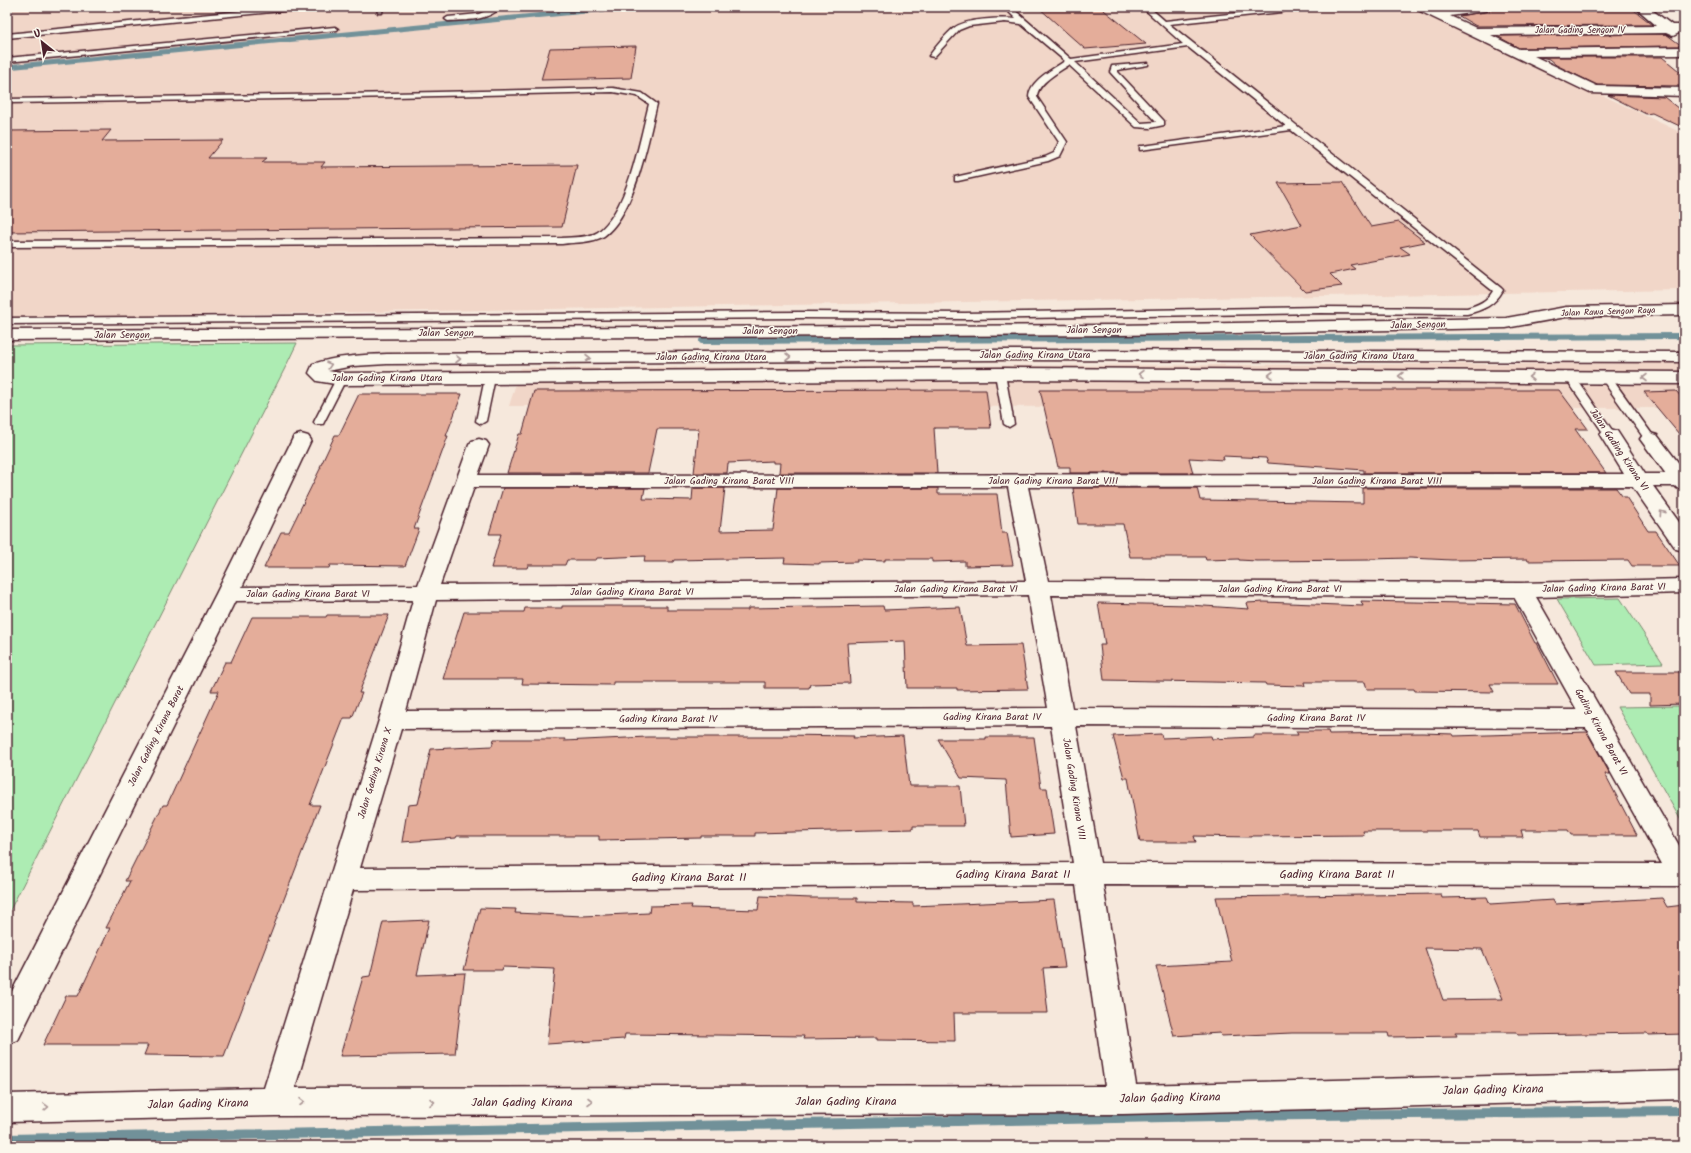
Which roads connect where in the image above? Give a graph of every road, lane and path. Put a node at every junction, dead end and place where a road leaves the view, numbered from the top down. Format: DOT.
graph roads {
  1 [pos="302,7"];
  2 [pos="498,7"];
  3 [pos="1008,7"];
  4 [pos="1145,7"];
  5 [pos="1290,7"];
  6 [pos="1422,7"];
  7 [pos="1484,7"];
  8 [pos="1641,7"];
  9 [pos="1436,14"];
  10 [pos="448,19"];
  11 [pos="1023,22"];
  12 [pos="1164,23"];
  13 [pos="335,29"];
  14 [pos="1684,29"];
  15 [pos="1670,30"];
  16 [pos="1476,32"];
  17 [pos="7,36"];
  18 [pos="1684,41"];
  19 [pos="1189,45"];
  20 [pos="1684,51"];
  21 [pos="1515,52"];
  22 [pos="932,56"];
  23 [pos="7,60"];
  24 [pos="1069,61"];
  25 [pos="1146,64"];
  26 [pos="1684,92"];
  27 [pos="7,101"];
  28 [pos="1295,127"];
  29 [pos="1143,148"];
  30 [pos="958,179"];
  31 [pos="7,244"];
  32 [pos="1684,310"];
  33 [pos="1533,319"];
  34 [pos="7,321"];
  35 [pos="7,335"];
  36 [pos="998,355"];
  37 [pos="1555,357"];
  38 [pos="1591,357"];
  39 [pos="1684,357"];
  40 [pos="496,359"];
  41 [pos="1000,374"];
  42 [pos="1570,377"];
  43 [pos="490,378"];
  44 [pos="1606,378"];
  45 [pos="1684,378"];
  46 [pos="341,379"];
  47 [pos="320,422"];
  48 [pos="1010,424"];
  49 [pos="480,433"];
  50 [pos="1610,435"];
  51 [pos="1650,439"];
  52 [pos="301,440"];
  53 [pos="467,481"];
  54 [pos="1017,481"];
  55 [pos="1639,481"];
  56 [pos="1683,482"];
  57 [pos="1684,544"];
  58 [pos="1684,586"];
  59 [pos="1040,588"];
  60 [pos="1521,590"];
  61 [pos="227,594"];
  62 [pos="426,594"];
  63 [pos="1062,717"];
  64 [pos="1594,719"];
  65 [pos="391,720"];
  66 [pos="1088,874"];
  67 [pos="1683,875"];
  68 [pos="342,879"];
  69 [pos="7,1031"];
  70 [pos="1684,1085"];
  71 [pos="1123,1100"];
  72 [pos="275,1102"];
  73 [pos="7,1108"];
  1 -- 17 [label="lane"];
  2 -- 10 [label="lane"];
  3 -- 11 [label="lane"];
  4 -- 12 [label="lane"];
  5 -- 12 [label="lane"];
  6 -- 9 [label="street"];
  7 -- 9 [label="street"];
  8 -- 15 [label="street"];
  9 -- 16 [label="street"];
  11 -- 22 [label="lane"];
  11 -- 24 [label="lane"];
  12 -- 19 [label="lane"];
  13 -- 23 [label="lane"];
  14 -- 15 [label="street, Jalan Gading Sengon IV"];
  15 -- 16 [label="street, Jalan Gading Sengon IV"];
  15 -- 18 [label="street"];
  16 -- 21 [label="street"];
  19 -- 24 [label="lane"];
  19 -- 28 [label="lane"];
  20 -- 21 [label="street"];
  21 -- 26 [label="street"];
  24 -- 25 [label="lane"];
  24 -- 30 [label="lane"];
  27 -- 31 [label="lane"];
  28 -- 29 [label="lane"];
  28 -- 34 [label="lane"];
  32 -- 33 [label="street, Jalan Rawa Sengon Raya"];
  33 -- 35 [label="street, Jalan Sengon"];
  36 -- 37 [label="street, Jalan Gading Kirana Utara"];
  40 -- 36 [label="street, Jalan Gading Kirana Utara, one-way"];
  36 -- 41 [label="street"];
  37 -- 38 [label="street, Jalan Gading Kirana Utara"];
  37 -- 42 [label="street, Jalan Gading Kirana VI"];
  38 -- 39 [label="street, Jalan Gading Kirana Utara"];
  38 -- 44 [label="street"];
  40 -- 43 [label="street, Jalan Gading Kirana X"];
  46 -- 40 [label="street, Jalan Gading Kirana Utara, one-way"];
  42 -- 41 [label="street, Jalan Gading Kirana Utara, one-way"];
  41 -- 43 [label="street, Jalan Gading Kirana Utara"];
  41 -- 48 [label="lane"];
  42 -- 44 [label="street, Jalan Gading Kirana Utara"];
  42 -- 50 [label="lane, Jalan Gading Kirana VI"];
  43 -- 46 [label="street, Jalan Gading Kirana Utara"];
  43 -- 49 [label="lane, Jalan Gading Kirana X"];
  45 -- 44 [label="street, Jalan Gading Kirana Utara, one-way"];
  44 -- 51 [label="lane"];
  46 -- 47 [label="lane"];
  49 -- 53 [label="street, Jalan Gading Kirana X"];
  50 -- 55 [label="street, Jalan Gading Kirana VI"];
  51 -- 56 [label="street"];
  52 -- 61 [label="street, Jalan Gading Kirana Barat"];
  53 -- 54 [label="street, Jalan Gading Kirana Barat VIII"];
  53 -- 62 [label="street, Jalan Gading Kirana X"];
  54 -- 55 [label="street, Jalan Gading Kirana Barat VIII"];
  54 -- 59 [label="street, Jalan Gading Kirana VIII"];
  55 -- 56 [label="street, Jalan Gading Kirana Barat VIII"];
  57 -- 55 [label="street, Jalan Gading Kirana VI, one-way"];
  58 -- 60 [label="street, Jalan Gading Kirana Barat VI"];
  59 -- 60 [label="street, Jalan Gading Kirana Barat VI"];
  59 -- 62 [label="street, Jalan Gading Kirana Barat VI"];
  59 -- 63 [label="street, Jalan Gading Kirana VIII"];
  60 -- 64 [label="street, Gading Kirana Barat VI"];
  61 -- 62 [label="street, Jalan Gading Kirana Barat VI"];
  61 -- 69 [label="street, Jalan Gading Kirana Barat"];
  62 -- 65 [label="street, Jalan Gading Kirana X"];
  63 -- 64 [label="street, Gading Kirana Barat IV"];
  63 -- 65 [label="street, Gading Kirana Barat IV"];
  63 -- 66 [label="street, Jalan Gading Kirana VIII"];
  64 -- 67 [label="street, Gading Kirana Barat VI"];
  65 -- 68 [label="street, Jalan Gading Kirana X"];
  66 -- 67 [label="street, Gading Kirana Barat II"];
  66 -- 68 [label="street, Gading Kirana Barat II"];
  66 -- 71 [label="street, Jalan Gading Kirana VIII"];
  68 -- 72 [label="street, Jalan Gading Kirana X"];
  70 -- 71 [label="street, Jalan Gading Kirana"];
  72 -- 71 [label="street, Jalan Gading Kirana, one-way"];
  73 -- 72 [label="street, Jalan Gading Kirana, one-way"];
}
